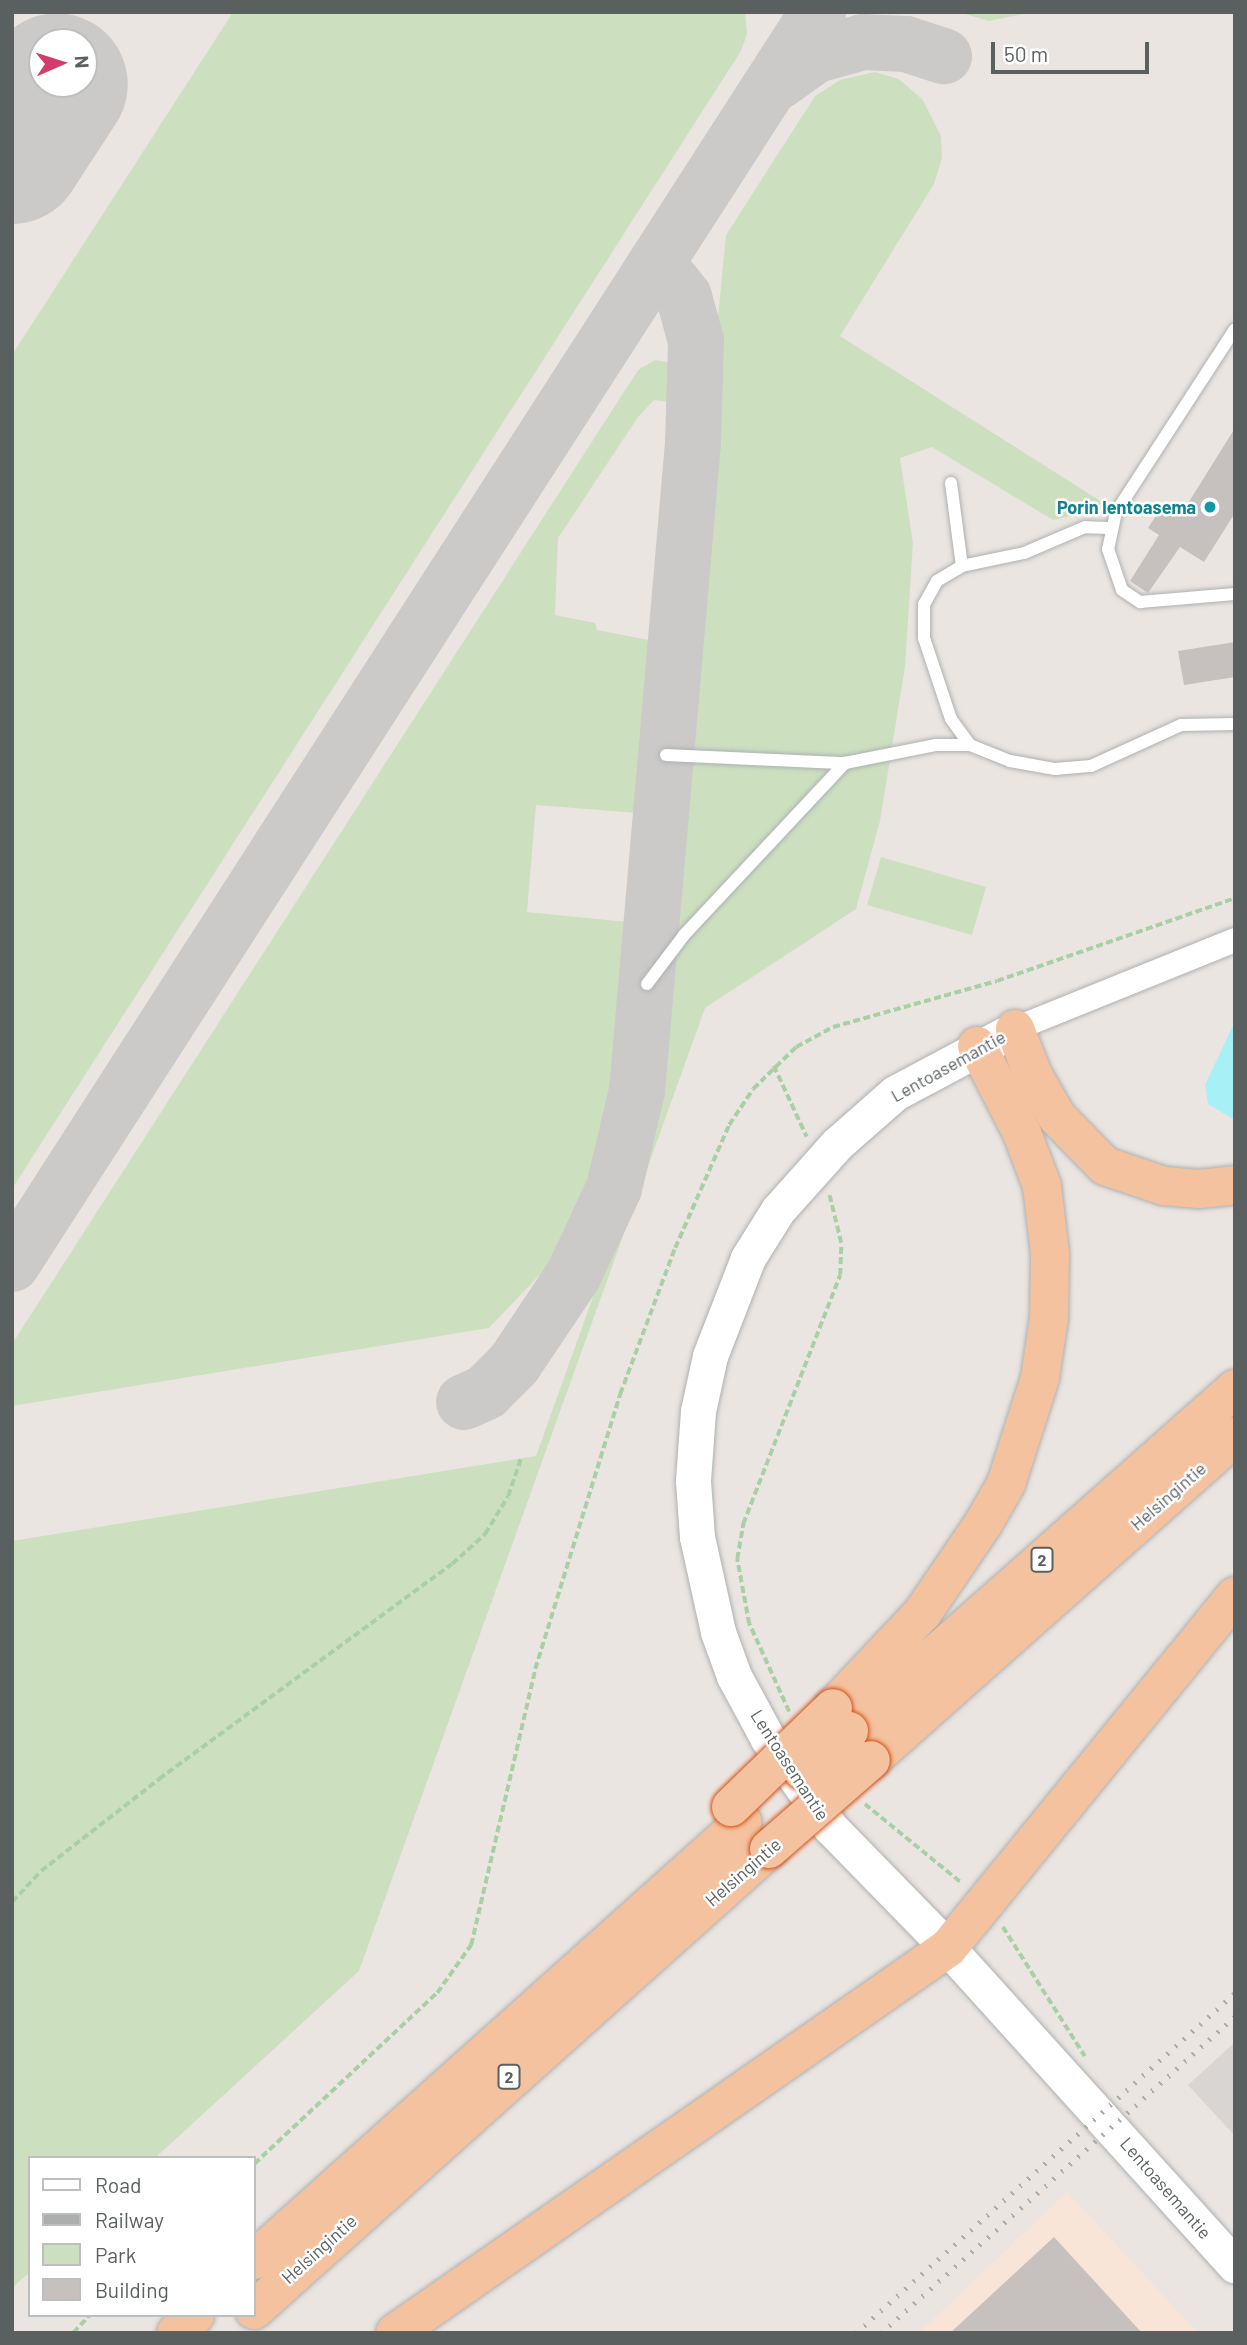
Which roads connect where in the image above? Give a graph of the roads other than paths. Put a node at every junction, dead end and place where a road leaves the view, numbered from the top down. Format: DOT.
graph roads {
  1 [pos="1235,329"];
  2 [pos="951,483"];
  3 [pos="1109,528"];
  4 [pos="962,566"];
  5 [pos="1235,594"];
  6 [pos="1235,724"];
  7 [pos="970,745"];
  8 [pos="666,755"];
  9 [pos="845,763"];
  10 [pos="1235,940"];
  11 [pos="647,984"];
  12 [pos="1015,1029"];
  13 [pos="977,1046"];
  14 [pos="1235,1185"];
  15 [pos="1235,1389"];
  16 [pos="1235,1437"];
  17 [pos="1235,1596"];
  18 [pos="851,1733"];
  19 [pos="748,1826"];
  20 [pos="948,1948"];
  21 [pos="256,2258"];
  22 [pos="1235,2266"];
  23 [pos="256,2308"];
  24 [pos="193,2317"];
  25 [pos="246,2317"];
  26 [pos="176,2333"];
  27 [pos="230,2333"];
  28 [pos="395,2333"];
  1 -- 3 [label="lane"];
  2 -- 4 [label="lane"];
  3 -- 4 [label="lane"];
  3 -- 5 [label="lane"];
  4 -- 7 [label="lane"];
  6 -- 7 [label="lane"];
  7 -- 9 [label="lane"];
  8 -- 9 [label="lane"];
  9 -- 11 [label="lane"];
  10 -- 12 [label="street, Lentoasemantie"];
  12 -- 13 [label="main road, Lentoasemantie"];
  12 -- 14 [label="highway"];
  13 -- 18 [label="highway"];
  13 -- 20 [label="main road, Lentoasemantie"];
  15 -- 18 [label="highway, Helsingintie / 2"];
  16 -- 18 [label="highway, Helsingintie / 2"];
  17 -- 20 [label="highway"];
  18 -- 19 [label="highway, Helsingintie / 2, bridge"];
  18 -- 19 [label="highway, bridge"];
  19 -- 21 [label="highway, Helsingintie / 2"];
  19 -- 23 [label="highway, Helsingintie / 2"];
  20 -- 22 [label="main road, Lentoasemantie"];
  20 -- 28 [label="highway"];
  24 -- 26 [label="highway"];
  25 -- 27 [label="highway"];
}
